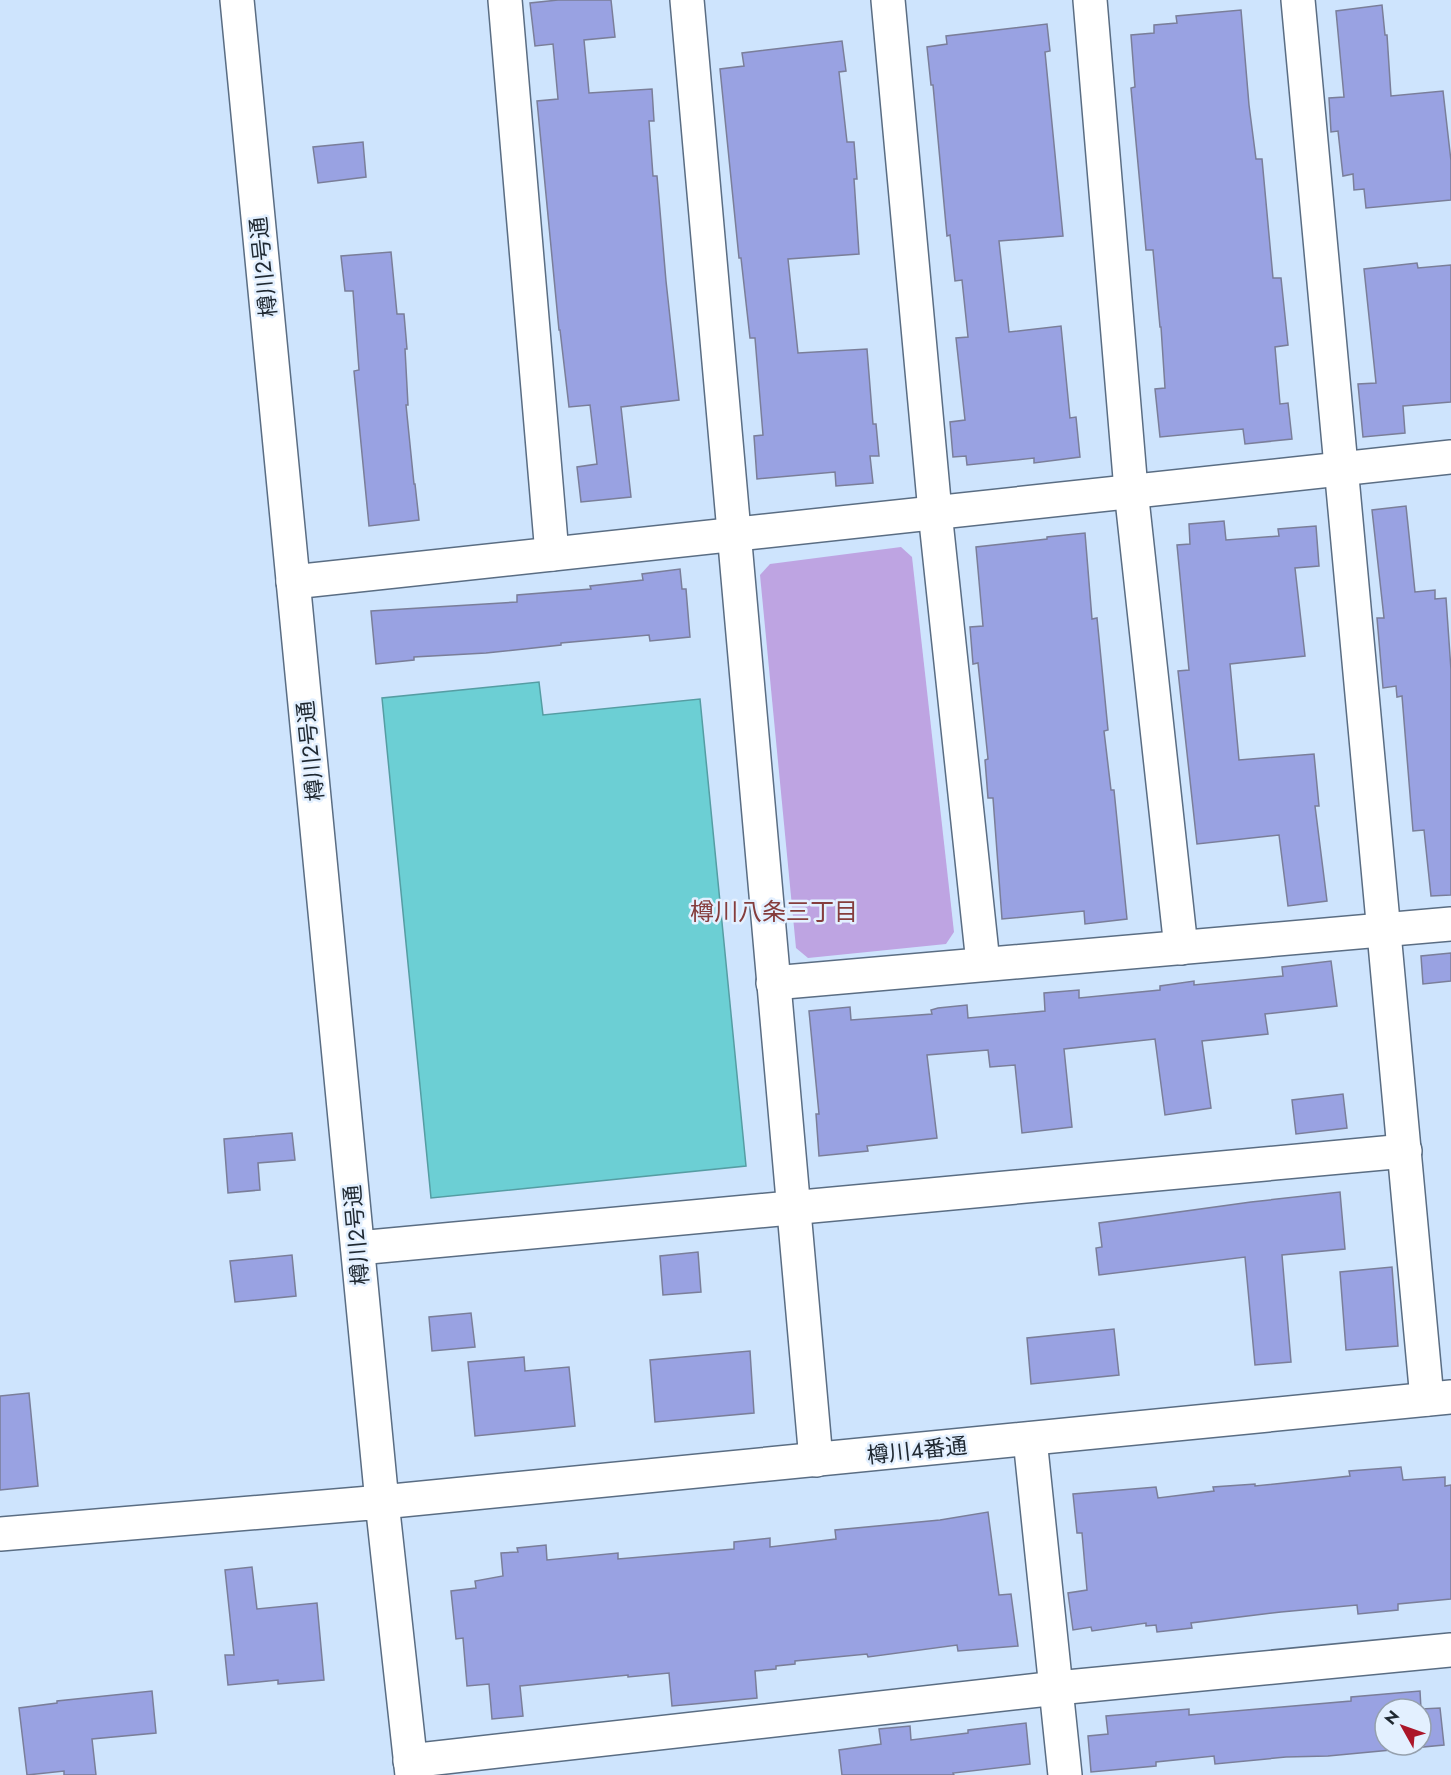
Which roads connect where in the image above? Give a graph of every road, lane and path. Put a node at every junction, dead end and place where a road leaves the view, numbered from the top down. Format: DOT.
graph roads {
  1 [pos="237,0"];
  2 [pos="505,0"];
  3 [pos="687,0"];
  4 [pos="888,0"];
  5 [pos="1090,0"];
  6 [pos="1298,0"];
  7 [pos="1451,457"];
  8 [pos="1341,468"];
  9 [pos="1131,490"];
  10 [pos="935,512"];
  11 [pos="734,534"];
  12 [pos="552,554"];
  13 [pos="293,582"];
  14 [pos="1451,924"];
  15 [pos="1384,931"];
  16 [pos="1181,948"];
  17 [pos="983,963"];
  18 [pos="773,983"];
  19 [pos="1405,1151"];
  20 [pos="792,1208"];
  21 [pos="358,1248"];
  22 [pos="1439,1398"];
  23 [pos="1030,1439"];
  24 [pos="816,1460"];
  25 [pos="382,1502"];
  26 [pos="0,1534"];
  27 [pos="1451,1650"];
  28 [pos="1058,1688"];
  29 [pos="411,1768"];
  30 [pos="1065,1775"];
  1 -- 13 [label="street, 樽川2号通"];
  2 -- 12 [label="street"];
  3 -- 11 [label="street"];
  4 -- 10 [label="street"];
  5 -- 9 [label="street"];
  6 -- 8 [label="street"];
  7 -- 8 [label="street"];
  8 -- 9 [label="street"];
  8 -- 15 [label="street"];
  9 -- 10 [label="street"];
  9 -- 16 [label="street"];
  10 -- 11 [label="street"];
  10 -- 17 [label="street"];
  11 -- 12 [label="street"];
  11 -- 18 [label="street"];
  12 -- 13 [label="street"];
  13 -- 21 [label="street, 樽川2号通"];
  14 -- 15 [label="street"];
  15 -- 16 [label="street"];
  15 -- 19 [label="street"];
  16 -- 17 [label="street"];
  17 -- 18 [label="street"];
  18 -- 20 [label="street"];
  19 -- 20 [label="street"];
  19 -- 22 [label="street"];
  20 -- 21 [label="street"];
  20 -- 24 [label="street"];
  21 -- 25 [label="street, 樽川2号通"];
  22 -- 23 [label="street, 樽川4番通"];
  23 -- 24 [label="street, 樽川4番通"];
  23 -- 28 [label="street"];
  24 -- 25 [label="street, 樽川4番通"];
  25 -- 26 [label="street, 樽川4番通"];
  25 -- 29 [label="street, 樽川2号通"];
  27 -- 28 [label="street"];
  28 -- 29 [label="street"];
  28 -- 30 [label="street"];
}
